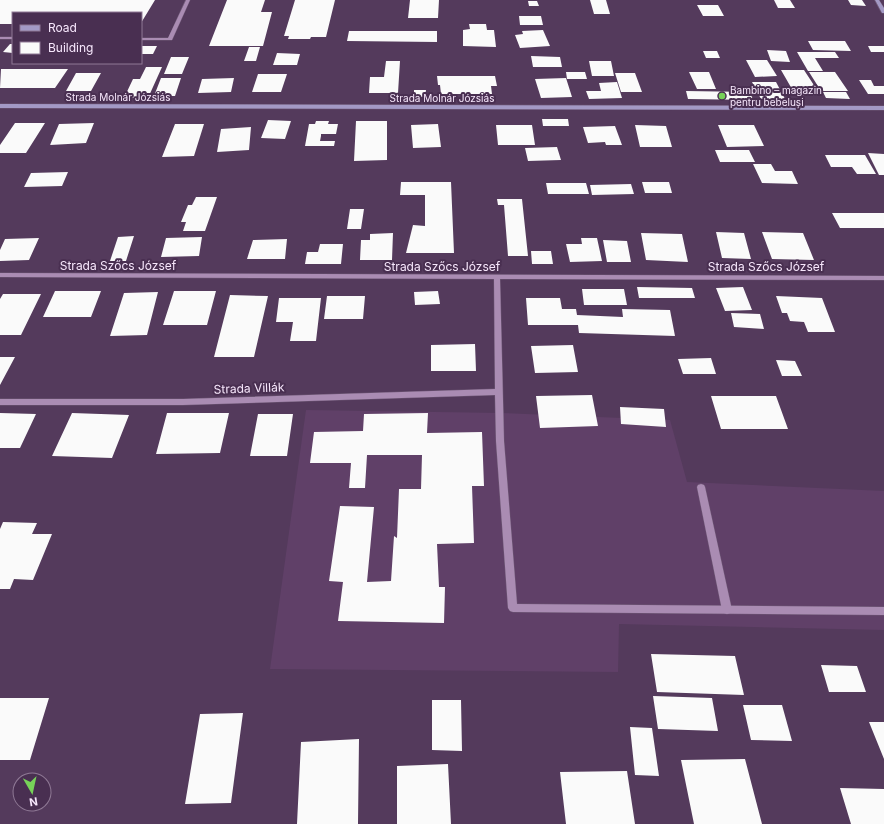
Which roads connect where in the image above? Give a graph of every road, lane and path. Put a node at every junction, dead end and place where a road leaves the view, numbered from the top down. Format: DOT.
graph roads {
  1 [pos="188,0"];
  2 [pos="877,0"];
  3 [pos="884,12"];
  4 [pos="0,38"];
  5 [pos="12,38"];
  6 [pos="142,39"];
  7 [pos="0,106"];
  8 [pos="884,108"];
  9 [pos="0,275"];
  10 [pos="497,277"];
  11 [pos="884,278"];
  12 [pos="499,392"];
  13 [pos="0,402"];
  14 [pos="701,487"];
  15 [pos="726,610"];
  16 [pos="884,611"];
  1 -- 6 [label="street"];
  2 -- 3 [label="street"];
  4 -- 5 [label="street"];
  7 -- 8 [label="street, Strada Molnár Józsiás"];
  9 -- 10 [label="street, Strada Szőcs József"];
  10 -- 11 [label="street, Strada Szőcs József"];
  10 -- 12 [label="street"];
  12 -- 13 [label="street, Strada Villák"];
  12 -- 15 [label="street"];
  14 -- 15 [label="street"];
  15 -- 16 [label="street"];
}
